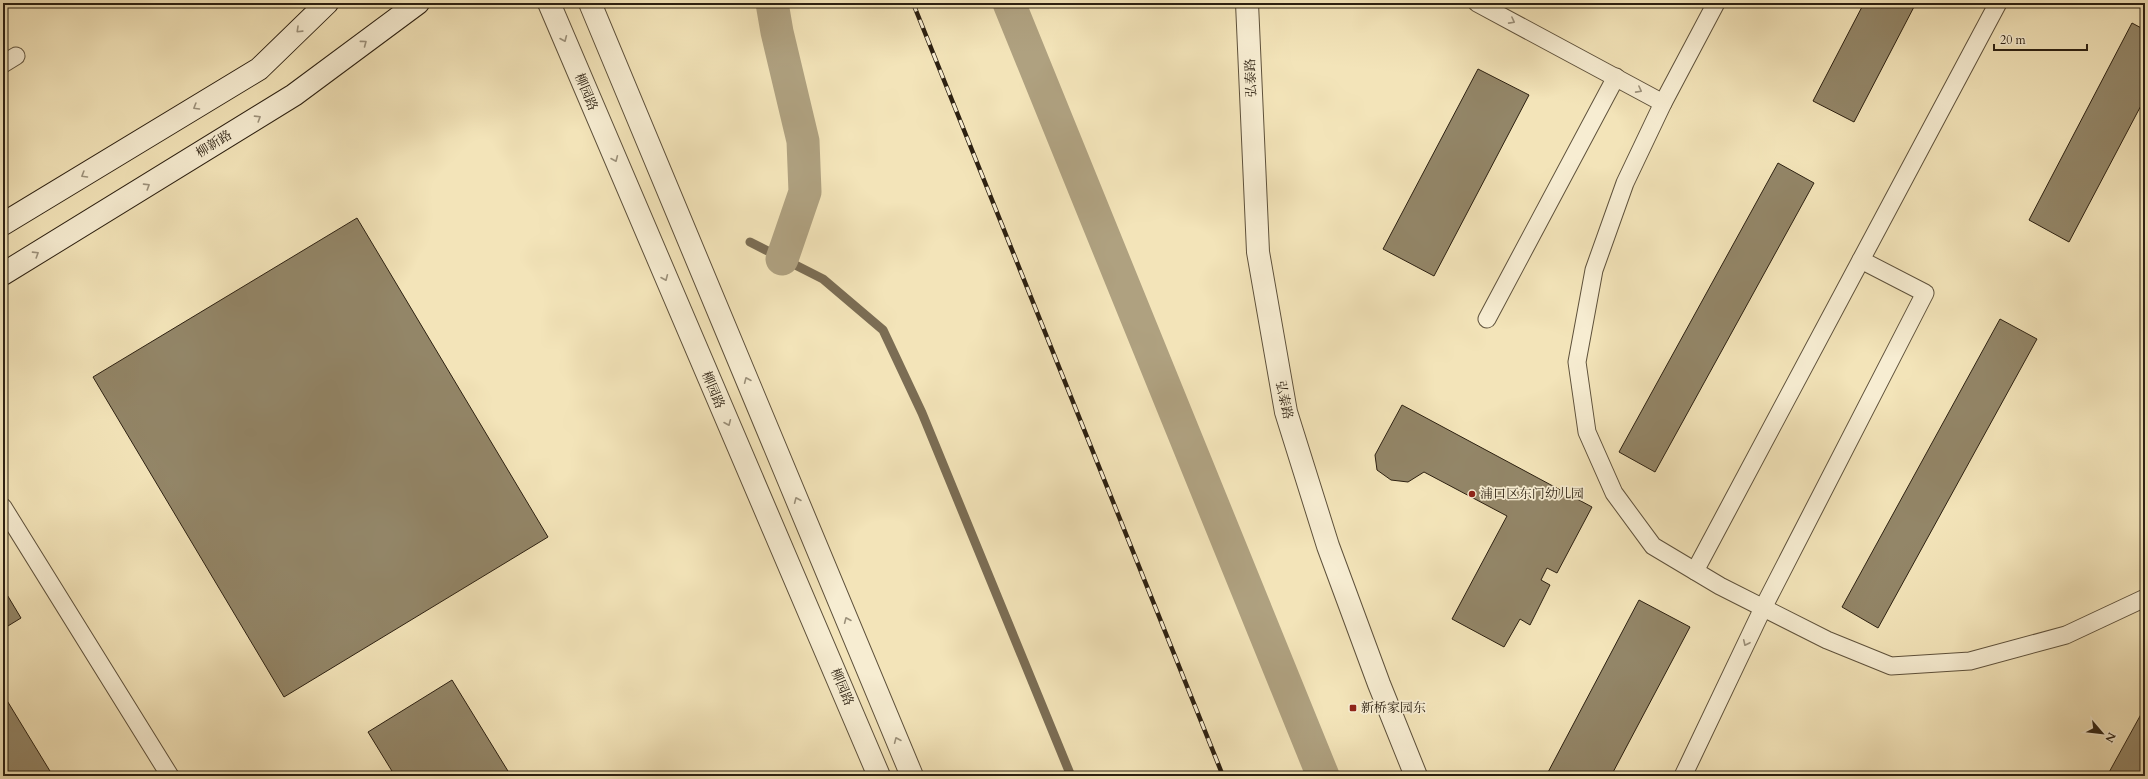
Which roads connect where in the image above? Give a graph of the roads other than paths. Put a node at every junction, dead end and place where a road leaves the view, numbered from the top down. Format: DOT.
graph roads {
  1 [pos="327,3"];
  2 [pos="418,3"];
  3 [pos="549,3"];
  4 [pos="590,3"];
  5 [pos="1247,3"];
  6 [pos="1478,3"];
  7 [pos="1716,3"];
  8 [pos="1998,3"];
  9 [pos="1616,77"];
  10 [pos="1663,103"];
  11 [pos="3,224"];
  12 [pos="1861,260"];
  13 [pos="3,274"];
  14 [pos="1487,319"];
  15 [pos="3,507"];
  16 [pos="1695,571"];
  17 [pos="2145,598"];
  18 [pos="1763,608"];
  19 [pos="170,776"];
  20 [pos="879,776"];
  21 [pos="912,776"];
  22 [pos="1416,776"];
  23 [pos="1683,776"];
  1 -- 11 [label="street, one-way"];
  13 -- 2 [label="street, 柳新路, one-way"];
  3 -- 20 [label="street, 柳园路, one-way"];
  21 -- 4 [label="street, one-way"];
  5 -- 22 [label="street, 弘泰路"];
  6 -- 9 [label="lane, one-way"];
  7 -- 10 [label="lane"];
  8 -- 12 [label="lane"];
  9 -- 10 [label="lane, one-way"];
  9 -- 14 [label="lane"];
  10 -- 16 [label="lane"];
  12 -- 16 [label="lane"];
  12 -- 18 [label="lane"];
  15 -- 19 [label="lane"];
  16 -- 18 [label="lane"];
  17 -- 18 [label="lane"];
  18 -- 23 [label="lane, one-way"];
}
